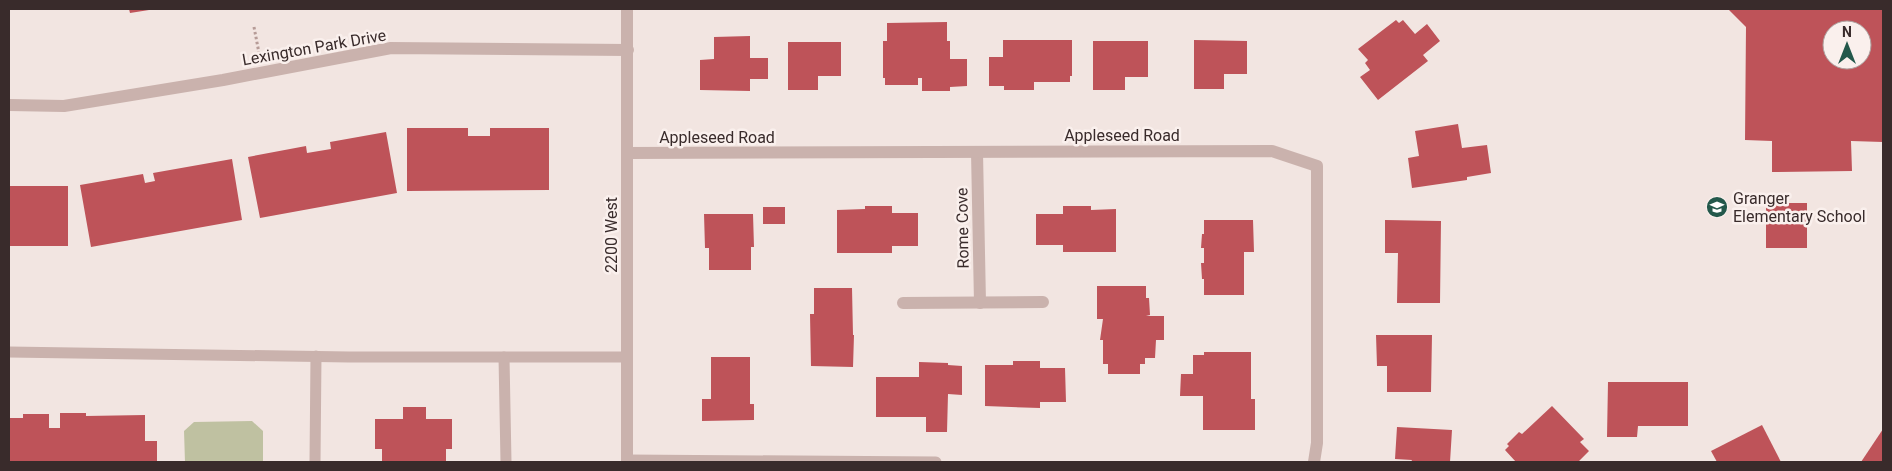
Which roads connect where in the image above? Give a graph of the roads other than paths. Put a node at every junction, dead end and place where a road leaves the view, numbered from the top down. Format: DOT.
graph roads {
  1 [pos="627,9"];
  2 [pos="628,50"];
  3 [pos="9,105"];
  4 [pos="978,152"];
  5 [pos="627,154"];
  6 [pos="1043,302"];
  7 [pos="903,303"];
  8 [pos="980,303"];
  9 [pos="9,352"];
  10 [pos="316,356"];
  11 [pos="504,357"];
  12 [pos="627,357"];
  13 [pos="627,461"];
  14 [pos="315,462"];
  15 [pos="506,462"];
  16 [pos="936,462"];
  17 [pos="1314,462"];
  1 -- 2 [label="street, 2200 West"];
  2 -- 3 [label="street, Lexington Park Drive"];
  2 -- 5 [label="street, 2200 West"];
  4 -- 5 [label="street, Appleseed Road"];
  4 -- 8 [label="street, Rome Cove"];
  4 -- 17 [label="street, Appleseed Road"];
  5 -- 12 [label="street, 2200 West"];
  6 -- 8 [label="street"];
  7 -- 8 [label="street"];
  9 -- 10 [label="lane"];
  10 -- 11 [label="lane"];
  10 -- 14 [label="lane"];
  11 -- 12 [label="lane"];
  11 -- 15 [label="lane"];
  12 -- 13 [label="street, 2200 West"];
  13 -- 16 [label="lane"];
}
